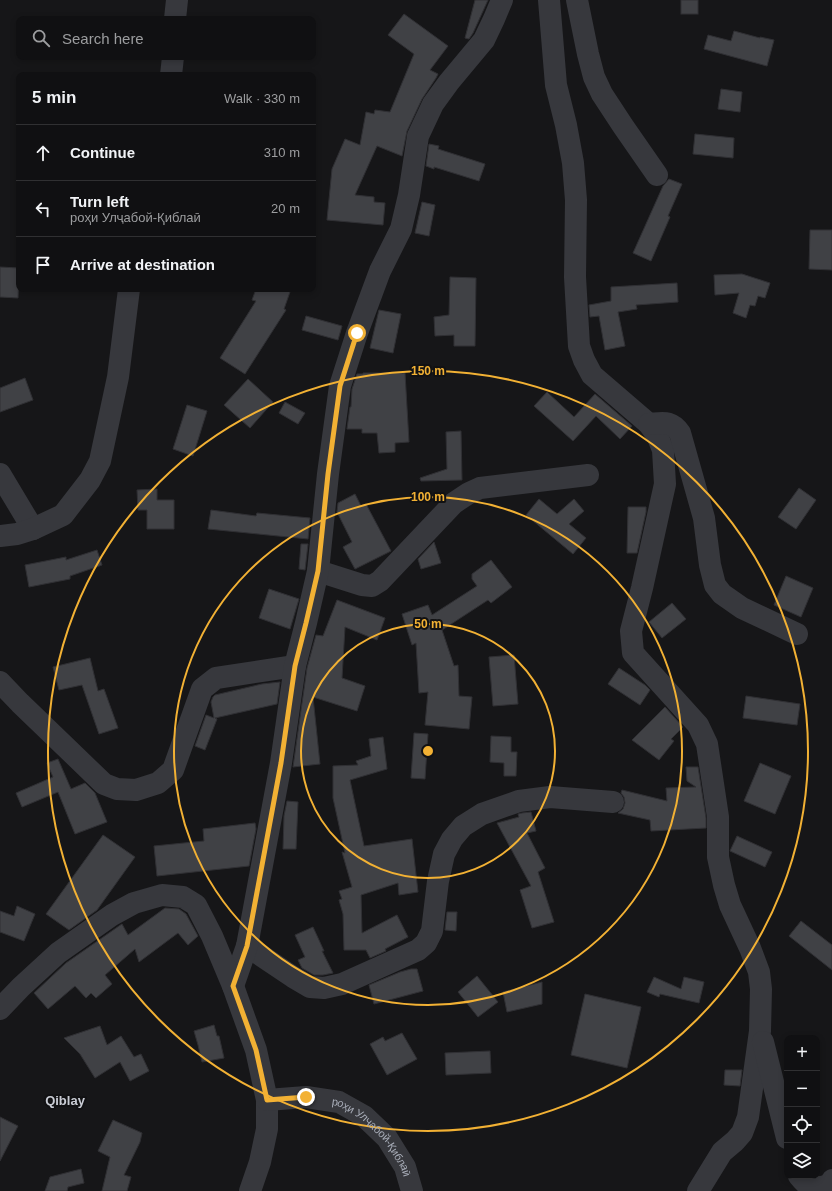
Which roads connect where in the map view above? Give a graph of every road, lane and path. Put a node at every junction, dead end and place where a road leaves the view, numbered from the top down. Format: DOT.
graph roads {
  1 [pos="177,0"];
  2 [pos="502,0"];
  3 [pos="549,0"];
  4 [pos="577,0"];
  5 [pos="175,16"];
  6 [pos="173,60"];
  7 [pos="171,72"];
  8 [pos="656,176"];
  9 [pos="129,292"];
  10 [pos="649,424"];
  11 [pos="0,474"];
  12 [pos="588,475"];
  13 [pos="33,529"];
  14 [pos="0,536"];
  15 [pos="318,571"];
  16 [pos="797,634"];
  17 [pos="295,666"];
  18 [pos="0,682"];
  19 [pos="613,802"];
  20 [pos="247,946"];
  21 [pos="233,986"];
  22 [pos="0,1009"];
  23 [pos="760,1031"];
  24 [pos="267,1100"];
  25 [pos="784,1126"];
  26 [pos="802,1179"];
  27 [pos="832,1180"];
  28 [pos="250,1191"];
  29 [pos="412,1191"];
  30 [pos="698,1191"];
  1 -- 5 [label="street"];
  2 -- 15 [label="street"];
  3 -- 10 [label="street"];
  4 -- 8 [label="street"];
  6 -- 7 [label="street"];
  9 -- 13 [label="street"];
  10 -- 16 [label="street"];
  10 -- 23 [label="street"];
  11 -- 13 [label="street"];
  12 -- 15 [label="street"];
  13 -- 14 [label="street"];
  15 -- 17 [label="street"];
  17 -- 18 [label="street"];
  17 -- 20 [label="street"];
  19 -- 20 [label="street"];
  20 -- 21 [label="street"];
  21 -- 22 [label="street"];
  21 -- 24 [label="street"];
  23 -- 25 [label="street"];
  23 -- 30 [label="street"];
  24 -- 28 [label="street"];
  24 -- 29 [label="street, роҳи Улҷабой-Қиблаӣ"];
  26 -- 27 [label="street"];
}
